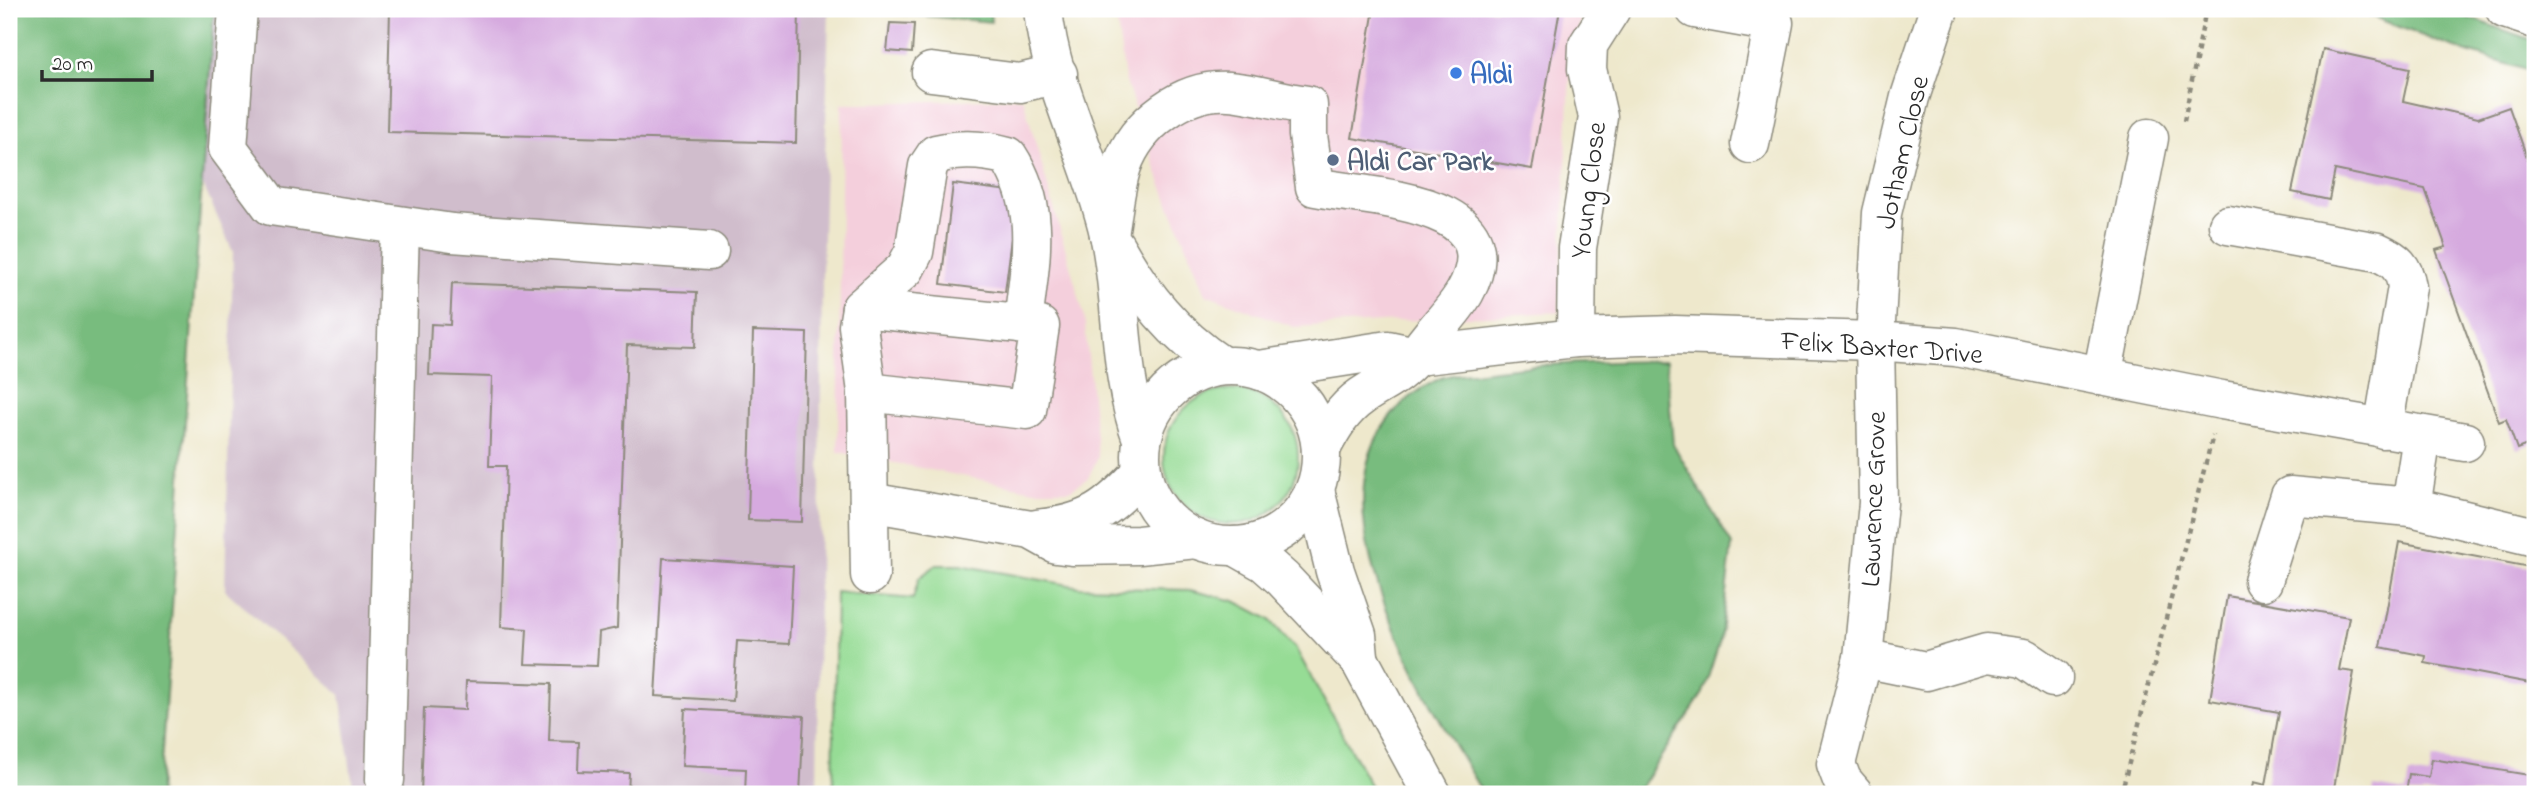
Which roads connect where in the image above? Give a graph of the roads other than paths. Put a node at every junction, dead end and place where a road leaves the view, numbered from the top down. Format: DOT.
graph roads {
  1 [pos="238,9"];
  2 [pos="1043,9"];
  3 [pos="1611,9"];
  4 [pos="1695,9"];
  5 [pos="1939,9"];
  6 [pos="931,72"];
  7 [pos="1058,74"];
  8 [pos="2149,138"];
  9 [pos="1750,144"];
  10 [pos="2228,225"];
  11 [pos="400,226"];
  12 [pos="1109,235"];
  13 [pos="709,251"];
  14 [pos="861,308"];
  15 [pos="1023,324"];
  16 [pos="1576,338"];
  17 [pos="1875,341"];
  18 [pos="1416,356"];
  19 [pos="1222,366"];
  20 [pos="1259,370"];
  21 [pos="2102,376"];
  22 [pos="867,392"];
  23 [pos="2384,429"];
  24 [pos="2422,436"];
  25 [pos="2465,442"];
  26 [pos="1321,449"];
  27 [pos="1142,456"];
  28 [pos="1315,490"];
  29 [pos="869,502"];
  30 [pos="2411,507"];
  31 [pos="1031,530"];
  32 [pos="2535,537"];
  33 [pos="1196,539"];
  34 [pos="1235,546"];
  35 [pos="870,575"];
  36 [pos="2263,581"];
  37 [pos="1863,658"];
  38 [pos="1360,662"];
  39 [pos="2053,678"];
  40 [pos="1845,779"];
  41 [pos="385,780"];
  42 [pos="1432,794"];
  1 -- 11 [label="street"];
  2 -- 7 [label="street"];
  3 -- 16 [label="street, Young Close"];
  4 -- 9 [label="street"];
  5 -- 17 [label="street, Jotham Close"];
  6 -- 7 [label="street"];
  7 -- 12 [label="street"];
  8 -- 21 [label="street"];
  10 -- 23 [label="street"];
  11 -- 13 [label="street"];
  11 -- 41 [label="street"];
  12 -- 18 [label="street"];
  12 -- 19 [label="street"];
  12 -- 27 [label="street"];
  14 -- 15 [label="street"];
  14 -- 15 [label="street"];
  14 -- 22 [label="street"];
  15 -- 22 [label="street"];
  16 -- 17 [label="street, Felix Baxter Drive"];
  16 -- 18 [label="street, Felix Baxter Drive"];
  17 -- 21 [label="street, Felix Baxter Drive"];
  17 -- 37 [label="street, Lawrence Grove"];
  18 -- 20 [label="street, Felix Baxter Drive"];
  18 -- 26 [label="street"];
  19 -- 20 [label="street"];
  19 -- 27 [label="street"];
  20 -- 26 [label="street"];
  21 -- 23 [label="street, Felix Baxter Drive"];
  22 -- 29 [label="street"];
  23 -- 24 [label="street, Felix Baxter Drive"];
  24 -- 25 [label="street, Felix Baxter Drive"];
  24 -- 30 [label="street"];
  26 -- 28 [label="street"];
  27 -- 31 [label="street"];
  27 -- 33 [label="street"];
  28 -- 34 [label="street"];
  28 -- 38 [label="street"];
  29 -- 31 [label="street"];
  29 -- 35 [label="street"];
  30 -- 32 [label="street"];
  30 -- 36 [label="street"];
  31 -- 33 [label="street"];
  33 -- 34 [label="street"];
  34 -- 38 [label="street"];
  37 -- 39 [label="street"];
  37 -- 40 [label="street, Lawrence Grove"];
  38 -- 42 [label="street"];
}
